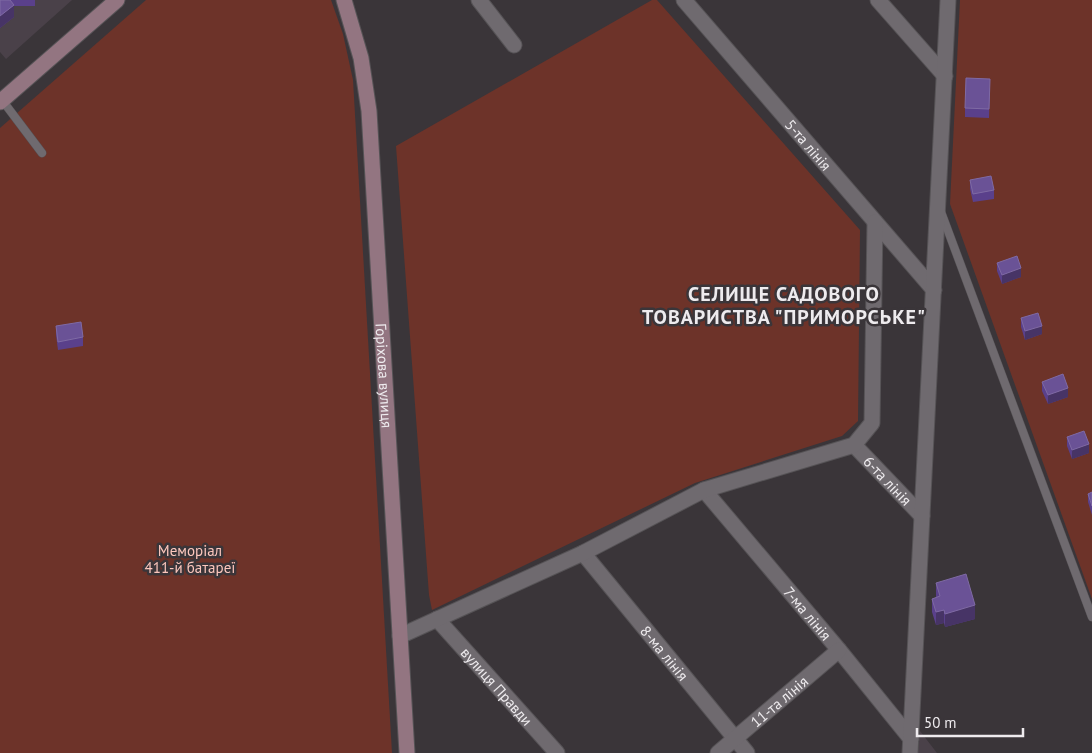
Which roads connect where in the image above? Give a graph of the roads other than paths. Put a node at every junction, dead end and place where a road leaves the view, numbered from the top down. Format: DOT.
graph roads {
  1 [pos="117,0"];
  2 [pos="344,0"];
  3 [pos="479,0"];
  4 [pos="684,0"];
  5 [pos="878,0"];
  6 [pos="948,0"];
  7 [pos="514,45"];
  8 [pos="944,76"];
  9 [pos="1,100"];
  10 [pos="42,153"];
  11 [pos="938,206"];
  12 [pos="875,222"];
  13 [pos="934,290"];
  14 [pos="854,444"];
  15 [pos="704,490"];
  16 [pos="922,516"];
  17 [pos="583,553"];
  18 [pos="1092,617"];
  19 [pos="437,619"];
  20 [pos="400,636"];
  21 [pos="839,650"];
  22 [pos="735,739"];
  23 [pos="911,746"];
  24 [pos="407,753"];
  25 [pos="556,753"];
  26 [pos="718,753"];
  27 [pos="747,753"];
  1 -- 9 [label="street"];
  2 -- 20 [label="street, Горіхова вулиця"];
  3 -- 7 [label="street"];
  4 -- 12 [label="street, 5-та лінія"];
  5 -- 8 [label="street"];
  6 -- 8 [label="street"];
  8 -- 11 [label="street"];
  9 -- 10 [label="lane"];
  11 -- 13 [label="street"];
  11 -- 18 [label="lane"];
  12 -- 13 [label="street, 5-та лінія"];
  12 -- 14 [label="street"];
  13 -- 16 [label="street"];
  14 -- 15 [label="street"];
  14 -- 16 [label="street, 6-та лінія"];
  15 -- 17 [label="street"];
  15 -- 21 [label="street, 7-ма лінія"];
  16 -- 23 [label="street"];
  17 -- 19 [label="street"];
  17 -- 22 [label="street, 8-ма лінія"];
  19 -- 20 [label="street"];
  19 -- 25 [label="street, вулиця Правди"];
  20 -- 24 [label="street, Горіхова вулиця"];
  21 -- 22 [label="street, 11-та лінія"];
  21 -- 23 [label="street, 7-ма лінія"];
  22 -- 26 [label="street, 11-та лінія"];
  22 -- 27 [label="street, 8-ма лінія"];
}
